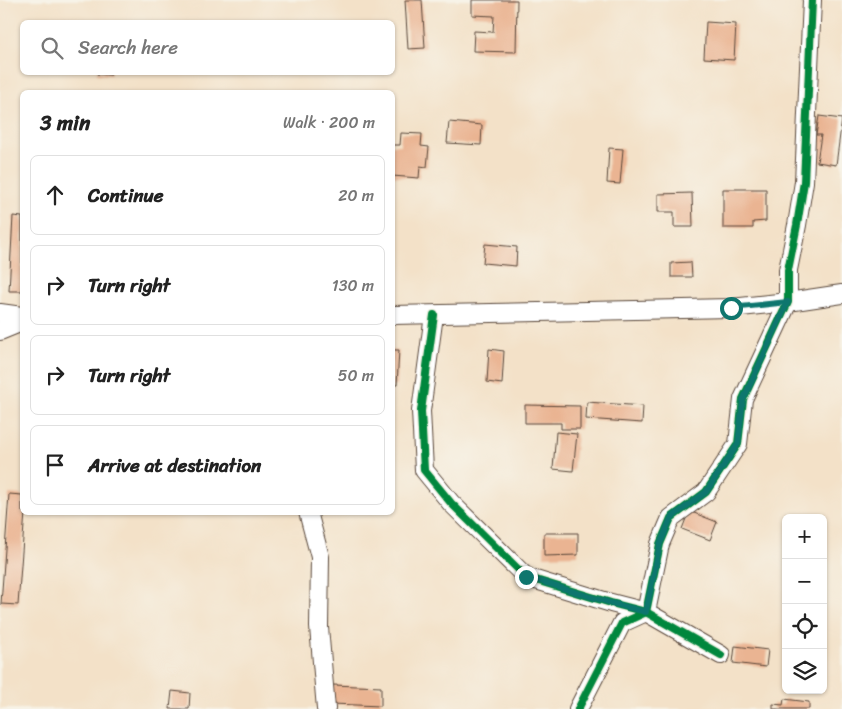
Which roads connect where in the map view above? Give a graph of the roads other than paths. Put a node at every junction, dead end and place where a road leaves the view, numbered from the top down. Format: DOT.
graph roads {
  1 [pos="812,0"];
  2 [pos="842,294"];
  3 [pos="788,302"];
  4 [pos="0,313"];
  5 [pos="434,314"];
  6 [pos="20,316"];
  7 [pos="395,316"];
  8 [pos="20,323"];
  9 [pos="0,331"];
  10 [pos="309,515"];
  11 [pos="646,612"];
  12 [pos="721,656"];
  13 [pos="326,709"];
  14 [pos="578,709"];
  1 -- 3 [label="street"];
  2 -- 3 [label="street"];
  3 -- 5 [label="street"];
  3 -- 11 [label="street"];
  4 -- 6 [label="street"];
  5 -- 7 [label="street"];
  5 -- 11 [label="street"];
  8 -- 9 [label="street"];
  10 -- 13 [label="street"];
  11 -- 12 [label="street"];
  11 -- 14 [label="street"];
}
